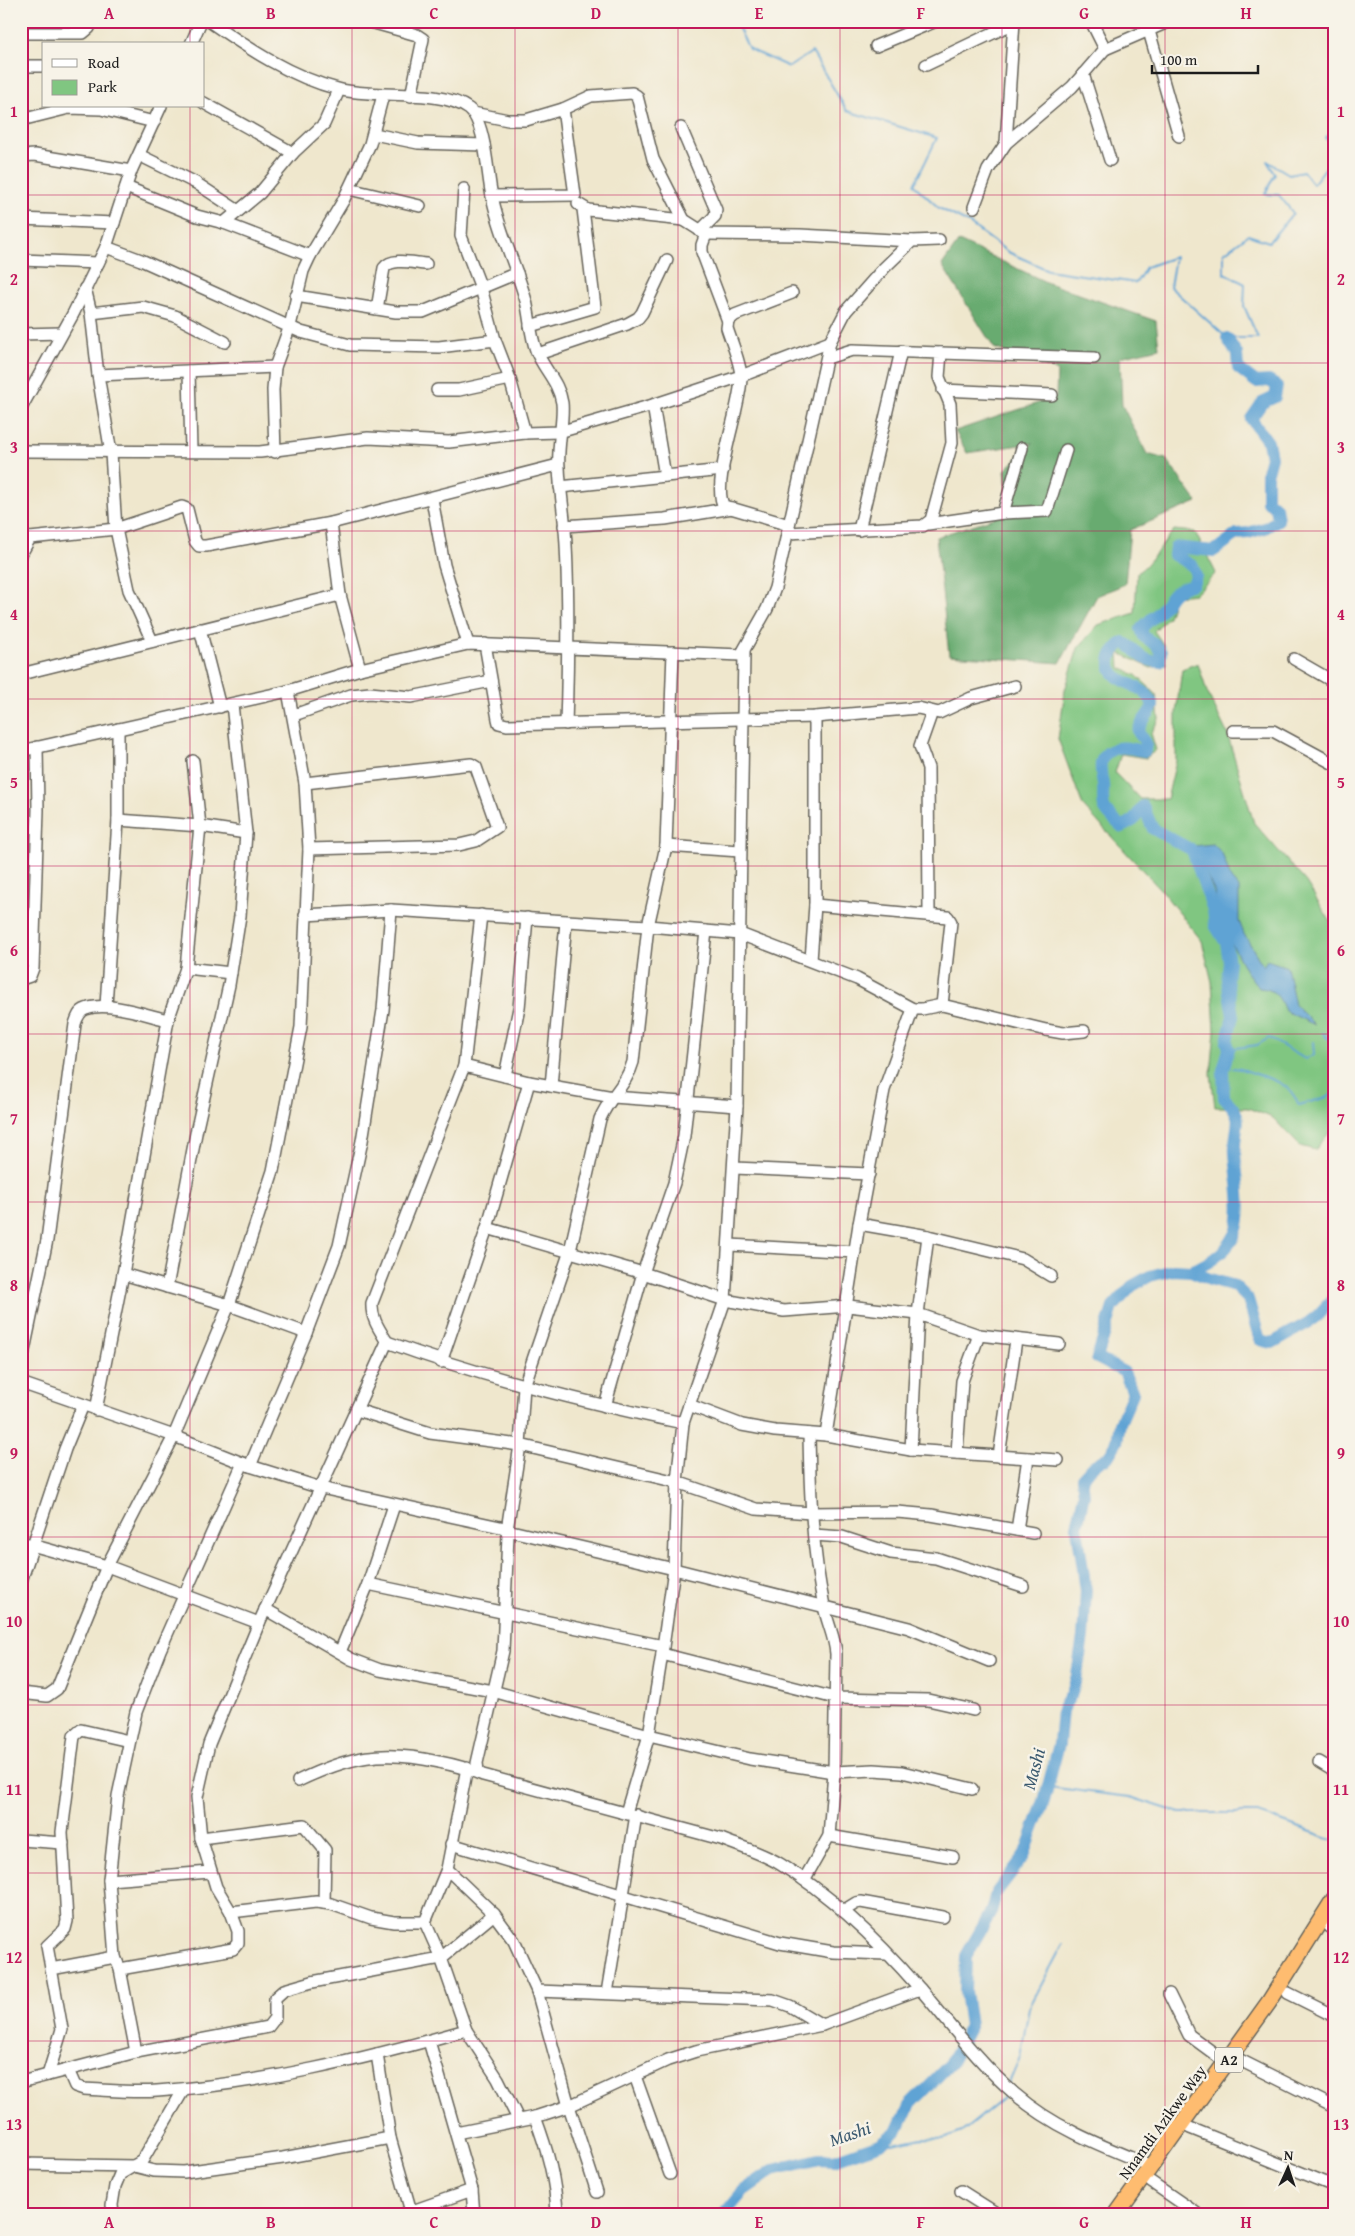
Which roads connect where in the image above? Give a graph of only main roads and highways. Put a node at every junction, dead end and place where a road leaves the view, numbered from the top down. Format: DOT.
graph roads {
  1 [pos="1334,1899"];
  2 [pos="1332,1925"];
  3 [pos="1233,2062"];
  4 [pos="1116,2215"];
  5 [pos="1126,2215"];
  1 -- 3 [label="highway, Nnamdi Azikwe Way / A2"];
  2 -- 3 [label="highway, Nnamdi Azikwe Way / A2"];
  3 -- 4 [label="highway, Nnamdi Azikwe Way / A2"];
  3 -- 5 [label="highway, Nnamdi Azikwe Way / A2"];
}
